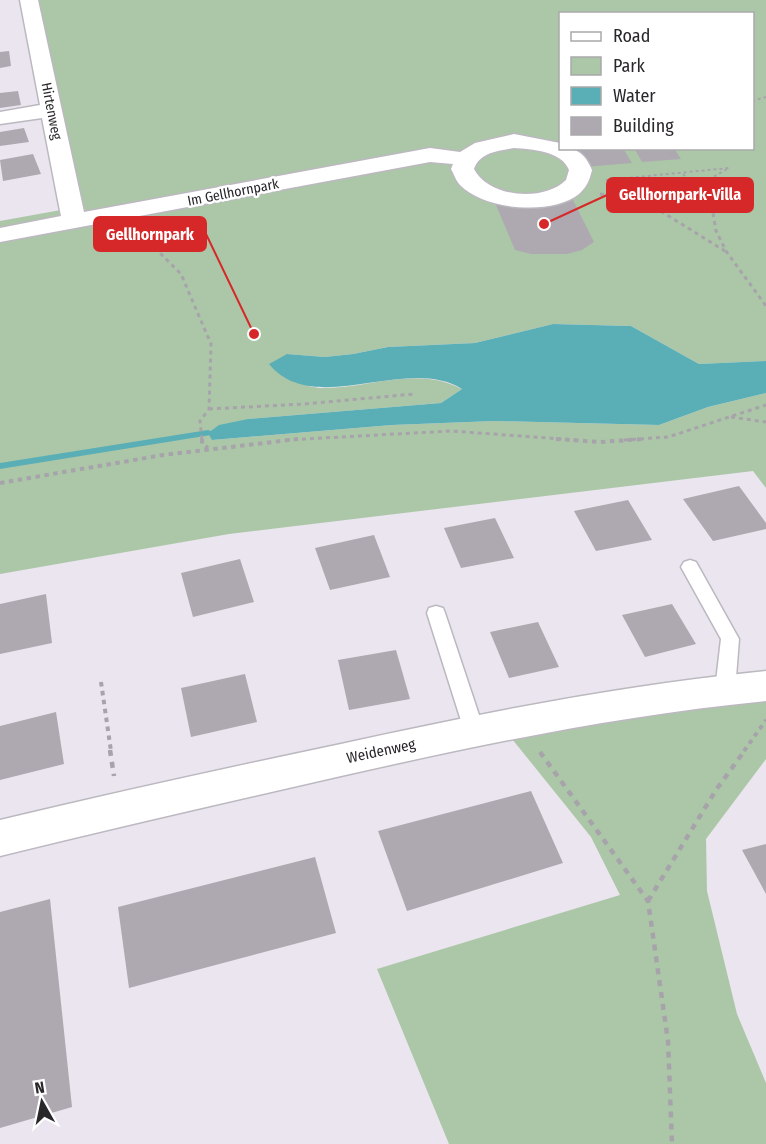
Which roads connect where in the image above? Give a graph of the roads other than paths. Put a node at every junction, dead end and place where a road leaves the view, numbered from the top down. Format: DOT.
graph roads {
  1 [pos="29,0"];
  2 [pos="51,110"];
  3 [pos="0,118"];
  4 [pos="559,150"];
  5 [pos="560,150"];
  6 [pos="467,159"];
  7 [pos="74,222"];
  8 [pos="0,235"];
  9 [pos="690,567"];
  10 [pos="436,614"];
  11 [pos="766,686"];
  12 [pos="725,690"];
  13 [pos="474,730"];
  14 [pos="0,838"];
  1 -- 2 [label="street, Hirtenweg"];
  2 -- 3 [label="street"];
  2 -- 7 [label="street, Hirtenweg"];
  4 -- 6 [label="street"];
  5 -- 6 [label="street"];
  6 -- 7 [label="street, Im Gellhornpark"];
  7 -- 8 [label="street, Im Gellhornpark"];
  9 -- 12 [label="lane"];
  10 -- 13 [label="lane"];
  11 -- 12 [label="street, Weidenweg"];
  12 -- 13 [label="street, Weidenweg"];
  13 -- 14 [label="street, Weidenweg"];
}
